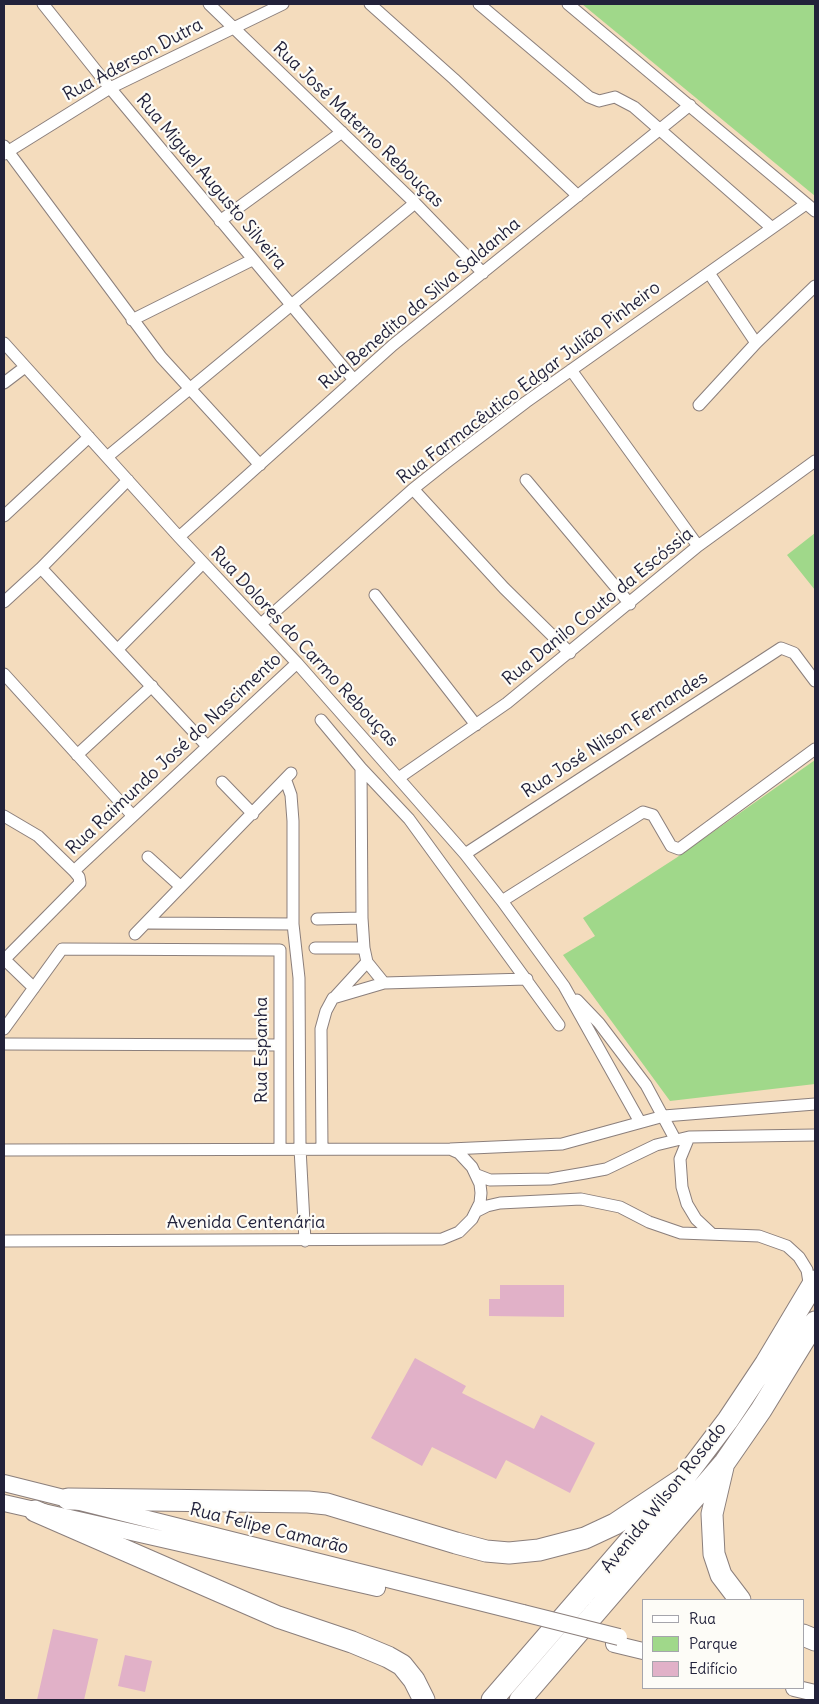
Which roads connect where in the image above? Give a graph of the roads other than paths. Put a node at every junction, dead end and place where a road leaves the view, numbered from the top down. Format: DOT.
graph roads {
  1 [pos="43,4"];
  2 [pos="209,4"];
  3 [pos="283,4"];
  4 [pos="370,4"];
  5 [pos="479,4"];
  6 [pos="568,4"];
  7 [pos="233,28"];
  8 [pos="110,88"];
  9 [pos="690,105"];
  10 [pos="659,130"];
  11 [pos="342,132"];
  12 [pos="5,151"];
  13 [pos="578,196"];
  14 [pos="415,204"];
  15 [pos="811,207"];
  16 [pos="220,221"];
  17 [pos="772,228"];
  18 [pos="252,260"];
  19 [pos="482,273"];
  20 [pos="709,273"];
  21 [pos="815,286"];
  22 [pos="291,306"];
  23 [pos="132,320"];
  24 [pos="4,343"];
  25 [pos="756,343"];
  26 [pos="25,367"];
  27 [pos="571,370"];
  28 [pos="354,380"];
  29 [pos="4,383"];
  30 [pos="190,389"];
  31 [pos="699,405"];
  32 [pos="89,437"];
  33 [pos="107,457"];
  34 [pos="815,461"];
  35 [pos="260,465"];
  36 [pos="128,480"];
  37 [pos="526,480"];
  38 [pos="412,489"];
  39 [pos="4,516"];
  40 [pos="179,537"];
  41 [pos="698,546"];
  42 [pos="203,563"];
  43 [pos="41,568"];
  44 [pos="375,595"];
  45 [pos="4,602"];
  46 [pos="630,604"];
  47 [pos="261,624"];
  48 [pos="118,649"];
  49 [pos="570,653"];
  50 [pos="298,663"];
  51 [pos="4,674"];
  52 [pos="815,681"];
  53 [pos="152,686"];
  54 [pos="321,720"];
  55 [pos="476,726"];
  56 [pos="208,746"];
  57 [pos="815,749"];
  58 [pos="77,755"];
  59 [pos="360,768"];
  60 [pos="400,777"];
  61 [pos="222,782"];
  62 [pos="253,814"];
  63 [pos="132,815"];
  64 [pos="4,818"];
  65 [pos="465,854"];
  66 [pos="148,857"];
  67 [pos="74,871"];
  68 [pos="180,886"];
  69 [pos="502,901"];
  70 [pos="362,918"];
  71 [pos="317,919"];
  72 [pos="148,923"];
  73 [pos="293,924"];
  74 [pos="135,934"];
  75 [pos="315,948"];
  76 [pos="364,948"];
  77 [pos="4,959"];
  78 [pos="368,962"];
  79 [pos="527,979"];
  80 [pos="384,983"];
  81 [pos="564,986"];
  82 [pos="34,988"];
  83 [pos="333,998"];
  84 [pos="559,1025"];
  85 [pos="4,1028"];
  86 [pos="4,1044"];
  87 [pos="279,1045"];
  88 [pos="299,1056"];
  89 [pos="321,1056"];
  90 [pos="815,1104"];
  91 [pos="664,1116"];
  92 [pos="640,1122"];
  93 [pos="815,1135"];
  94 [pos="688,1137"];
  95 [pos="674,1139"];
  96 [pos="300,1148"];
  97 [pos="322,1148"];
  98 [pos="280,1149"];
  99 [pos="450,1149"];
  100 [pos="4,1150"];
  101 [pos="477,1175"];
  102 [pos="550,1179"];
  103 [pos="549,1200"];
  104 [pos="477,1211"];
  105 [pos="712,1234"];
  106 [pos="4,1241"];
  107 [pos="305,1241"];
  108 [pos="813,1285"];
  109 [pos="815,1322"];
  110 [pos="724,1462"];
  111 [pos="684,1478"];
  112 [pos="4,1484"];
  113 [pos="68,1498"];
  114 [pos="4,1503"];
  115 [pos="35,1511"];
  116 [pos="739,1599"];
  117 [pos="522,1617"];
  118 [pos="617,1641"];
  119 [pos="642,1643"];
  120 [pos="642,1651"];
  121 [pos="798,1689"];
  122 [pos="815,1693"];
  123 [pos="424,1700"];
  124 [pos="492,1700"];
  125 [pos="520,1700"];
  1 -- 8 [label="street, Rua Miguel Augusto Silveira"];
  2 -- 7 [label="street, Rua José Materno Rebouças"];
  3 -- 7 [label="street, Rua Aderson Dutra"];
  4 -- 13 [label="street"];
  5 -- 10 [label="street"];
  6 -- 9 [label="street"];
  7 -- 8 [label="street, Rua Aderson Dutra"];
  7 -- 11 [label="street, Rua José Materno Rebouças"];
  8 -- 12 [label="street, Rua Aderson Dutra"];
  8 -- 16 [label="street, Rua Miguel Augusto Silveira"];
  9 -- 10 [label="street, Rua Benedito da Silva Saldanha"];
  9 -- 15 [label="street"];
  10 -- 13 [label="street, Rua Benedito da Silva Saldanha"];
  10 -- 17 [label="street"];
  11 -- 14 [label="street, Rua José Materno Rebouças"];
  11 -- 16 [label="street"];
  12 -- 23 [label="street"];
  13 -- 19 [label="street, Rua Benedito da Silva Saldanha"];
  14 -- 19 [label="street, Rua José Materno Rebouças"];
  14 -- 22 [label="street"];
  15 -- 17 [label="street, Rua Farmacêutico Edgar Julião Pinheiro"];
  16 -- 18 [label="street, Rua Miguel Augusto Silveira"];
  17 -- 20 [label="street, Rua Farmacêutico Edgar Julião Pinheiro"];
  18 -- 22 [label="street, Rua Miguel Augusto Silveira"];
  18 -- 23 [label="street"];
  19 -- 28 [label="street, Rua Benedito da Silva Saldanha"];
  20 -- 25 [label="street"];
  20 -- 27 [label="street, Rua Farmacêutico Edgar Julião Pinheiro"];
  21 -- 25 [label="street"];
  22 -- 28 [label="street, Rua Miguel Augusto Silveira"];
  22 -- 30 [label="street"];
  23 -- 30 [label="street"];
  24 -- 26 [label="street, Rua Dolores do Carmo Rebouças"];
  25 -- 31 [label="street"];
  26 -- 29 [label="street"];
  26 -- 32 [label="street, Rua Dolores do Carmo Rebouças"];
  27 -- 38 [label="street, Rua Farmacêutico Edgar Julião Pinheiro"];
  27 -- 41 [label="street"];
  28 -- 35 [label="street, Rua Benedito da Silva Saldanha"];
  30 -- 33 [label="street"];
  30 -- 35 [label="street"];
  32 -- 33 [label="street, Rua Dolores do Carmo Rebouças"];
  32 -- 39 [label="street"];
  33 -- 36 [label="street, Rua Dolores do Carmo Rebouças"];
  34 -- 41 [label="street, Rua Danilo Couto da Escóssia"];
  35 -- 40 [label="street, Rua Benedito da Silva Saldanha"];
  36 -- 40 [label="street, Rua Dolores do Carmo Rebouças"];
  36 -- 43 [label="street"];
  37 -- 46 [label="street"];
  38 -- 47 [label="street, Rua Farmacêutico Edgar Julião Pinheiro"];
  38 -- 49 [label="street"];
  40 -- 42 [label="street, Rua Dolores do Carmo Rebouças"];
  41 -- 46 [label="street, Rua Danilo Couto da Escóssia"];
  42 -- 47 [label="street, Rua Dolores do Carmo Rebouças"];
  42 -- 48 [label="street"];
  43 -- 45 [label="street"];
  43 -- 48 [label="street"];
  44 -- 55 [label="street"];
  46 -- 49 [label="street, Rua Danilo Couto da Escóssia"];
  47 -- 50 [label="street, Rua Dolores do Carmo Rebouças"];
  48 -- 53 [label="street"];
  49 -- 55 [label="street, Rua Danilo Couto da Escóssia"];
  50 -- 56 [label="street, Rua Raimundo José do Nascimento"];
  50 -- 60 [label="street, Rua Dolores do Carmo Rebouças"];
  51 -- 58 [label="street"];
  52 -- 65 [label="street, Rua José Nilson Fernandes"];
  53 -- 56 [label="street"];
  53 -- 58 [label="street"];
  54 -- 59 [label="street"];
  55 -- 60 [label="street, Rua Danilo Couto da Escóssia"];
  56 -- 63 [label="street, Rua Raimundo José do Nascimento"];
  57 -- 69 [label="street"];
  58 -- 63 [label="street"];
  59 -- 70 [label="street"];
  59 -- 79 [label="street"];
  60 -- 65 [label="street, Rua Dolores do Carmo Rebouças"];
  61 -- 62 [label="street"];
  62 -- 68 [label="street"];
  62 -- 73 [label="street"];
  63 -- 67 [label="street, Rua Raimundo José do Nascimento"];
  64 -- 67 [label="street"];
  65 -- 69 [label="street, Rua Dolores do Carmo Rebouças"];
  66 -- 68 [label="street"];
  67 -- 77 [label="street, Rua Raimundo José do Nascimento"];
  68 -- 72 [label="street"];
  69 -- 81 [label="street, Rua Dolores do Carmo Rebouças"];
  70 -- 71 [label="street"];
  70 -- 76 [label="street"];
  72 -- 73 [label="street"];
  72 -- 74 [label="street"];
  73 -- 88 [label="street"];
  75 -- 76 [label="street"];
  76 -- 78 [label="street"];
  77 -- 82 [label="street"];
  78 -- 80 [label="street"];
  78 -- 83 [label="street"];
  79 -- 80 [label="street"];
  79 -- 84 [label="street"];
  80 -- 83 [label="street"];
  81 -- 91 [label="street, Rua Dolores do Carmo Rebouças"];
  81 -- 92 [label="street, Rua Dolores do Carmo Rebouças"];
  82 -- 85 [label="street"];
  82 -- 87 [label="street, Rua Espanha"];
  83 -- 89 [label="street"];
  86 -- 87 [label="street"];
  87 -- 98 [label="street, Rua Espanha"];
  88 -- 89 [label="street"];
  88 -- 96 [label="street"];
  89 -- 97 [label="street"];
  90 -- 91 [label="street"];
  91 -- 92 [label="street"];
  91 -- 95 [label="street, Rua Dolores do Carmo Rebouças"];
  92 -- 99 [label="street"];
  93 -- 94 [label="street"];
  94 -- 95 [label="street"];
  94 -- 105 [label="street"];
  95 -- 102 [label="street"];
  96 -- 97 [label="street"];
  96 -- 98 [label="street"];
  96 -- 107 [label="street"];
  97 -- 99 [label="street"];
  98 -- 100 [label="street"];
  99 -- 101 [label="street"];
  101 -- 102 [label="street"];
  101 -- 104 [label="street"];
  102 -- 103 [label="street"];
  103 -- 104 [label="street, Avenida Centenária"];
  103 -- 105 [label="street, Avenida Centenária"];
  104 -- 107 [label="street, Avenida Centenária"];
  105 -- 108 [label="street, Avenida Centenária"];
  106 -- 107 [label="street, Avenida Centenária"];
  108 -- 111 [label="highway, Avenida Wilson Rosado"];
  109 -- 110 [label="highway, Avenida Wilson Rosado"];
  110 -- 116 [label="highway"];
  110 -- 125 [label="highway, Avenida Wilson Rosado"];
  111 -- 113 [label="highway"];
  111 -- 124 [label="highway, Avenida Wilson Rosado"];
  112 -- 113 [label="main road, Rua Felipe Camarão"];
  113 -- 117 [label="main road, Rua Felipe Camarão"];
  114 -- 115 [label="main road, Rua Felipe Camarão"];
  115 -- 117 [label="main road, Rua Felipe Camarão"];
  115 -- 123 [label="highway"];
  117 -- 118 [label="main road, bridge"];
  118 -- 119 [label="main road"];
  118 -- 120 [label="main road"];
  121 -- 122 [label="main road"];
}
